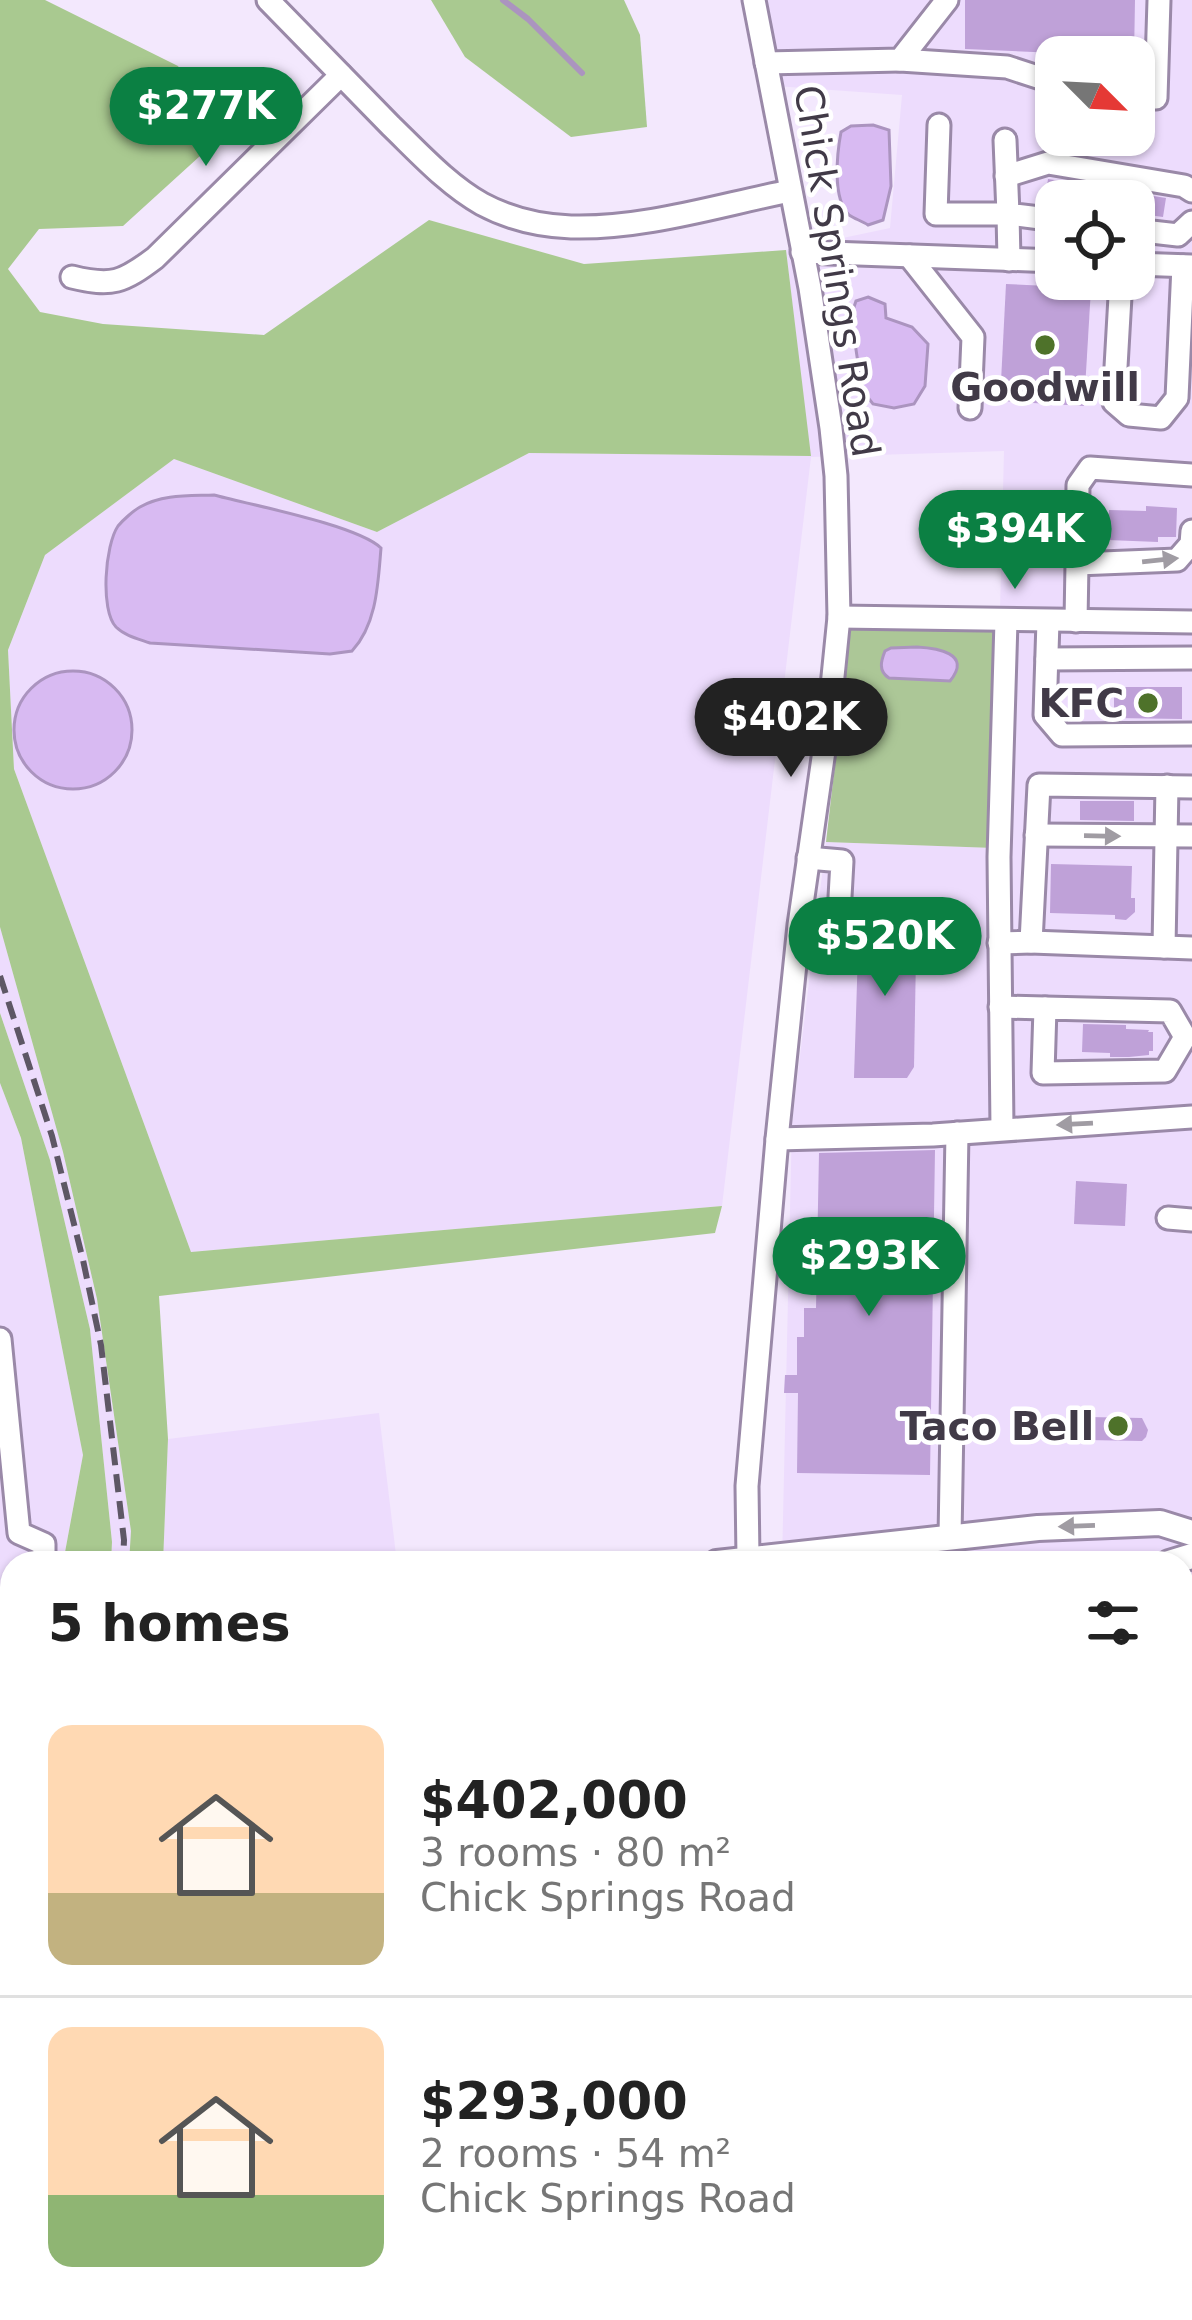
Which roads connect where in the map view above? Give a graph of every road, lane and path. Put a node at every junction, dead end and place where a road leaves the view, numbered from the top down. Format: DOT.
graph roads {
  1 [pos="268,0"];
  2 [pos="754,0"];
  3 [pos="947,0"];
  4 [pos="1160,0"];
  5 [pos="901,60"];
  6 [pos="766,63"];
  7 [pos="341,75"];
  8 [pos="1035,76"];
  9 [pos="1155,98"];
  10 [pos="939,125"];
  11 [pos="1005,140"];
  12 [pos="1006,176"];
  13 [pos="790,191"];
  14 [pos="1192,191"];
  15 [pos="1008,214"];
  16 [pos="1035,217"];
  17 [pos="1192,222"];
  18 [pos="1155,232"];
  19 [pos="802,252"];
  20 [pos="908,256"];
  21 [pos="1009,260"];
  22 [pos="1035,261"];
  23 [pos="1155,265"];
  24 [pos="1188,266"];
  25 [pos="72,277"];
  26 [pos="1120,300"];
  27 [pos="970,408"];
  28 [pos="1192,475"];
  29 [pos="1192,531"];
  30 [pos="1077,564"];
  31 [pos="839,617"];
  32 [pos="1006,621"];
  33 [pos="1048,621"];
  34 [pos="1076,621"];
  35 [pos="1192,622"];
  36 [pos="1192,658"];
  37 [pos="1047,659"];
  38 [pos="1192,734"];
  39 [pos="1167,786"];
  40 [pos="1192,787"];
  41 [pos="1036,835"];
  42 [pos="1192,836"];
  43 [pos="1168,837"];
  44 [pos="808,858"];
  45 [pos="840,897"];
  46 [pos="1031,942"];
  47 [pos="999,943"];
  48 [pos="1164,947"];
  49 [pos="1192,948"];
  50 [pos="1000,1007"];
  51 [pos="1045,1008"];
  52 [pos="1189,1038"];
  53 [pos="1192,1117"];
  54 [pos="1001,1128"];
  55 [pos="957,1132"];
  56 [pos="777,1139"];
  57 [pos="1168,1218"];
  58 [pos="1192,1220"];
  59 [pos="0,1339"];
  60 [pos="1192,1533"];
  61 [pos="950,1538"];
  62 [pos="44,1551"];
  63 [pos="748,1551"];
  64 [pos="819,1551"];
  1 -- 7 [label="street"];
  2 -- 6 [label="street, Chick Springs Road"];
  3 -- 5 [label="street"];
  4 -- 9 [label="street"];
  5 -- 6 [label="street"];
  5 -- 8 [label="street"];
  6 -- 13 [label="street, Chick Springs Road"];
  7 -- 13 [label="street"];
  7 -- 25 [label="street"];
  10 -- 15 [label="street"];
  11 -- 12 [label="street"];
  12 -- 14 [label="street"];
  12 -- 15 [label="street"];
  13 -- 19 [label="street, Chick Springs Road"];
  15 -- 16 [label="street"];
  15 -- 21 [label="street"];
  17 -- 18 [label="street"];
  19 -- 20 [label="street"];
  19 -- 31 [label="street, Chick Springs Road"];
  20 -- 21 [label="street"];
  20 -- 27 [label="street"];
  21 -- 22 [label="street"];
  23 -- 24 [label="street"];
  24 -- 26 [label="street"];
  28 -- 30 [label="street"];
  30 -- 29 [label="street, one-way"];
  30 -- 34 [label="street"];
  31 -- 32 [label="street"];
  31 -- 44 [label="street, Chick Springs Road"];
  32 -- 33 [label="street"];
  32 -- 47 [label="street"];
  33 -- 34 [label="street"];
  33 -- 37 [label="street"];
  34 -- 35 [label="street"];
  36 -- 37 [label="street"];
  37 -- 38 [label="street"];
  39 -- 40 [label="street"];
  39 -- 41 [label="street"];
  39 -- 43 [label="street"];
  41 -- 43 [label="street, one-way"];
  41 -- 46 [label="street"];
  42 -- 43 [label="street"];
  43 -- 48 [label="street"];
  44 -- 45 [label="street"];
  44 -- 56 [label="street, Chick Springs Road"];
  46 -- 47 [label="street"];
  46 -- 48 [label="street"];
  47 -- 50 [label="street"];
  48 -- 49 [label="street"];
  50 -- 51 [label="street"];
  50 -- 54 [label="street"];
  51 -- 52 [label="street"];
  51 -- 52 [label="street"];
  53 -- 54 [label="street, one-way"];
  54 -- 55 [label="street"];
  55 -- 56 [label="street"];
  55 -- 61 [label="street"];
  56 -- 63 [label="street, Chick Springs Road"];
  57 -- 58 [label="street"];
  59 -- 62 [label="street"];
  60 -- 61 [label="main road, one-way"];
  61 -- 64 [label="main road"];
}
